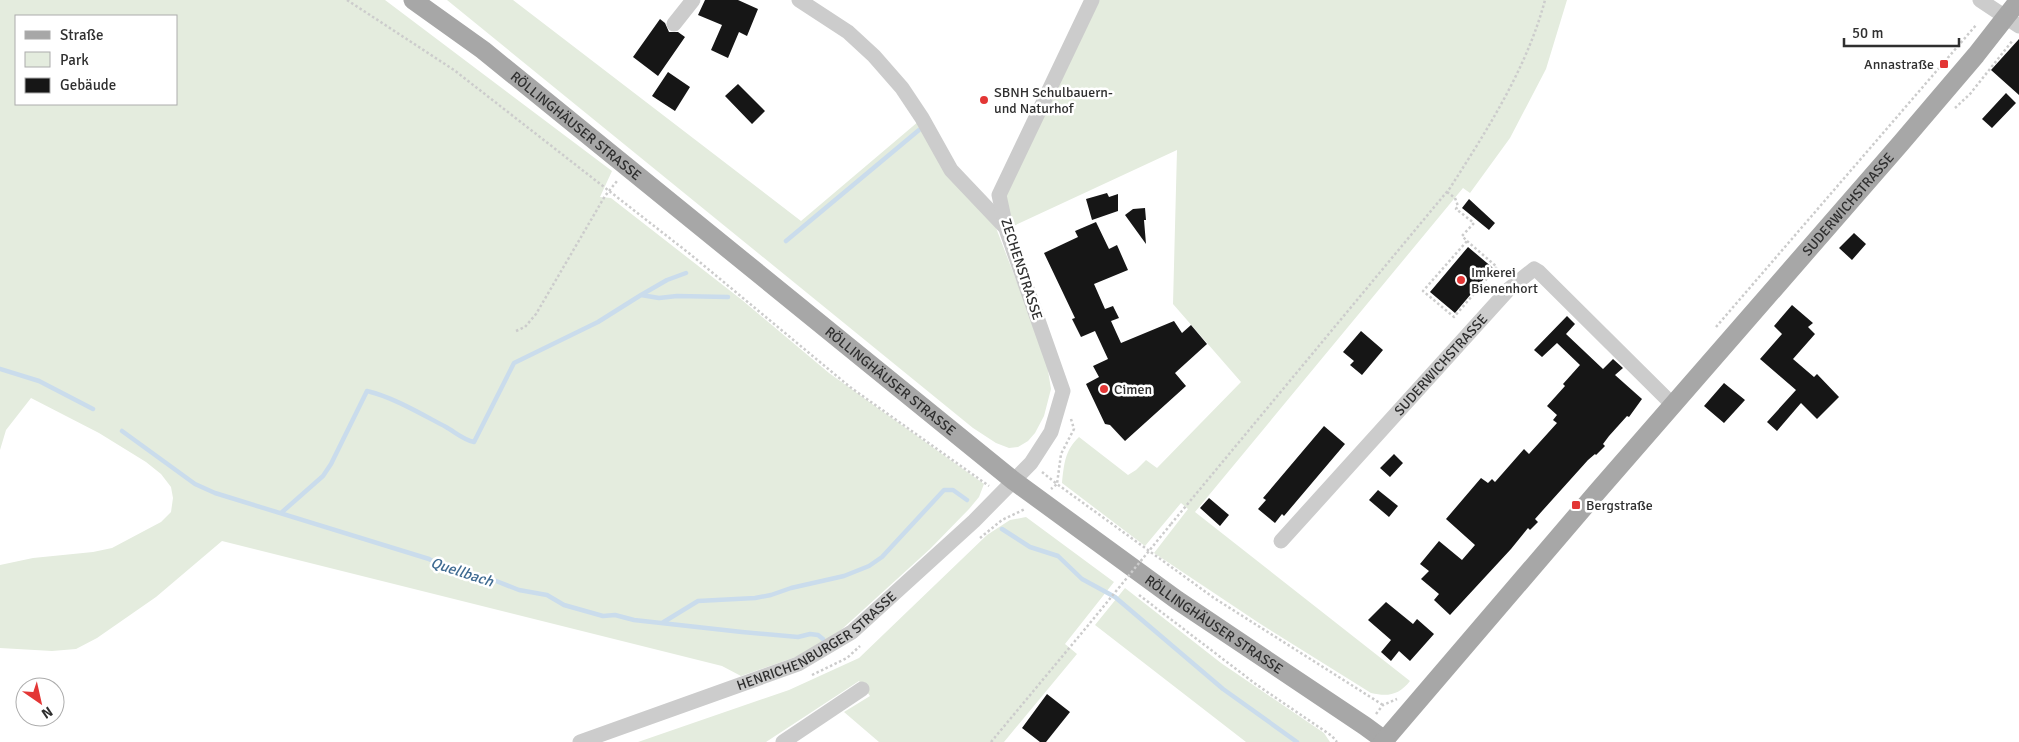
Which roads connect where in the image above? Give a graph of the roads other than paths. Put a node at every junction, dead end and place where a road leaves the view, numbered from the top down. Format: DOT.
graph roads {
  1 [pos="413,0"];
  2 [pos="693,0"];
  3 [pos="799,0"];
  4 [pos="1092,0"];
  5 [pos="2019,0"];
  6 [pos="1999,12"];
  7 [pos="674,24"];
  8 [pos="1007,229"];
  9 [pos="1672,405"];
  10 [pos="1014,481"];
  11 [pos="1281,541"];
  12 [pos="862,690"];
  13 [pos="1384,741"];
  14 [pos="580,742"];
  15 [pos="783,742"];
  1 -- 10 [label="main road, RÖLLINGHÄUSER STRASSE"];
  2 -- 7 [label="street"];
  3 -- 8 [label="street"];
  4 -- 8 [label="street, ZECHENSTRASSE"];
  5 -- 6 [label="main road, SUDERWICHSTRASSE"];
  6 -- 9 [label="main road, SUDERWICHSTRASSE"];
  8 -- 10 [label="street, ZECHENSTRASSE"];
  9 -- 11 [label="street, SUDERWICHSTRASSE"];
  9 -- 13 [label="main road, SUDERWICHSTRASSE"];
  10 -- 13 [label="main road, RÖLLINGHÄUSER STRASSE"];
  10 -- 14 [label="street, HENRICHENBURGER STRASSE"];
  12 -- 15 [label="street"];
}
